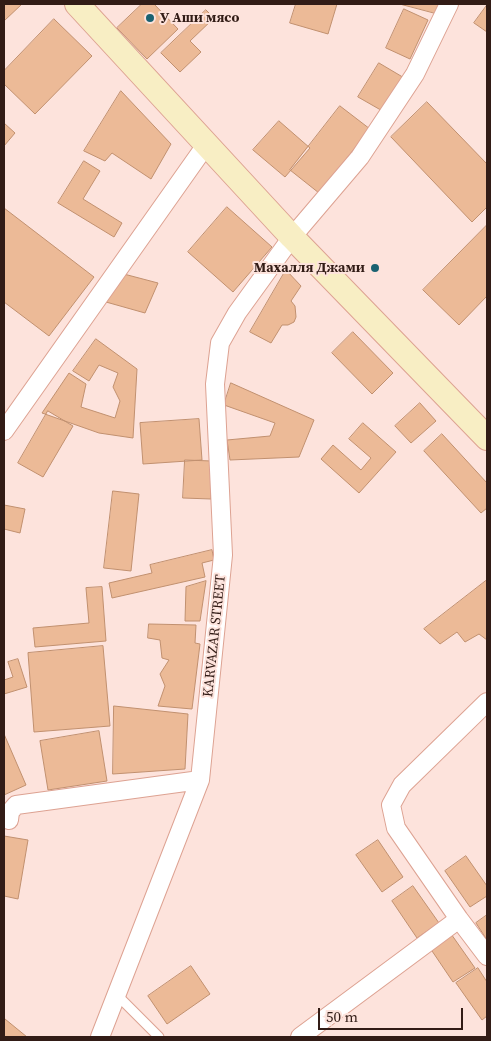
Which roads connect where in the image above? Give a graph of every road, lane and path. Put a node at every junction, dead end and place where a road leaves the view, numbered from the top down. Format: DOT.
graph roads {
  1 [pos="78,4"];
  2 [pos="449,4"];
  3 [pos="206,145"];
  4 [pos="292,238"];
  5 [pos="4,431"];
  6 [pos="487,438"];
  7 [pos="487,702"];
  8 [pos="200,780"];
  9 [pos="9,820"];
  10 [pos="459,919"];
  11 [pos="487,956"];
  12 [pos="117,995"];
  13 [pos="100,1037"];
  14 [pos="159,1037"];
  15 [pos="300,1037"];
  1 -- 3 [label="street"];
  2 -- 4 [label="street, KARVAZAR STREET"];
  3 -- 4 [label="street"];
  3 -- 5 [label="street"];
  4 -- 6 [label="street"];
  4 -- 8 [label="street, KARVAZAR STREET"];
  7 -- 10 [label="street"];
  8 -- 9 [label="street"];
  8 -- 12 [label="street, KARVAZAR STREET"];
  10 -- 11 [label="street"];
  10 -- 15 [label="street"];
  12 -- 13 [label="street, KARVAZAR STREET"];
  12 -- 14 [label="lane"];
}
